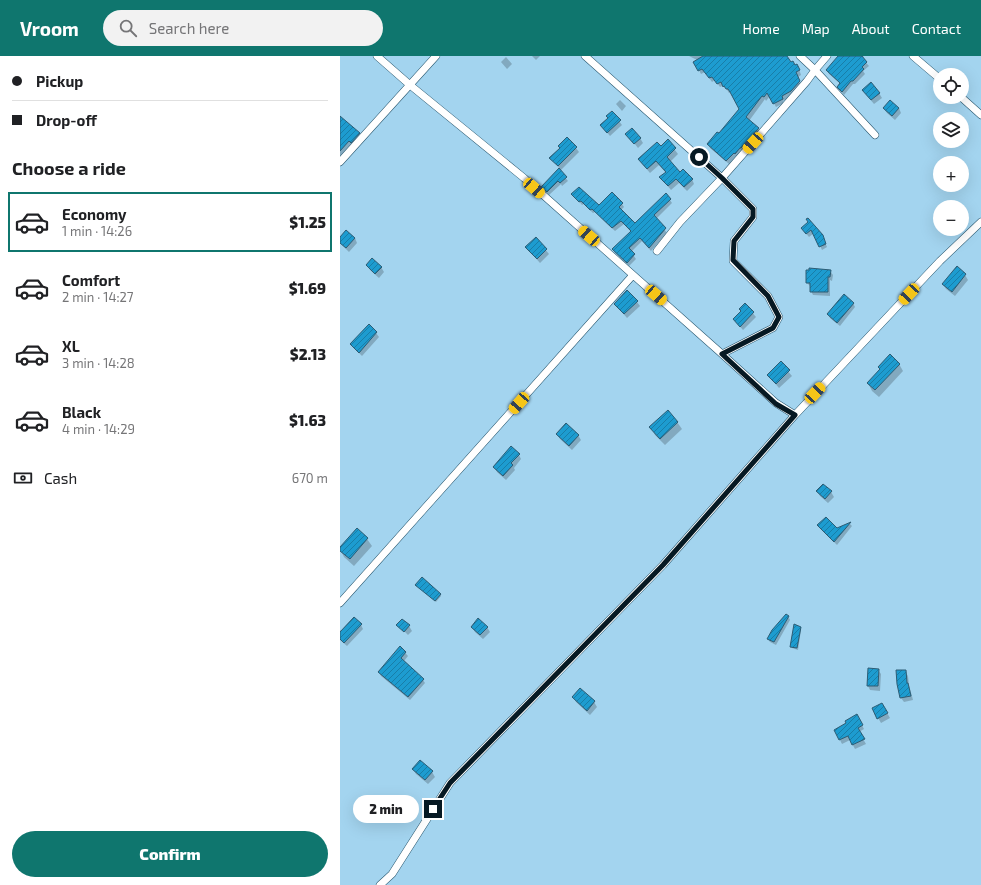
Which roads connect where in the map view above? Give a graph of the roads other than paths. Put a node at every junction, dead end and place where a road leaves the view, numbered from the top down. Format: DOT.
graph roads {
  1 [pos="377,56"];
  2 [pos="436,56"];
  3 [pos="585,56"];
  4 [pos="800,56"];
  5 [pos="827,56"];
  6 [pos="913,56"];
  7 [pos="815,70"];
  8 [pos="933,73"];
  9 [pos="410,86"];
  10 [pos="968,104"];
  11 [pos="981,115"];
  12 [pos="875,135"];
  13 [pos="340,162"];
  14 [pos="722,178"];
  15 [pos="981,222"];
  16 [pos="657,251"];
  17 [pos="633,275"];
  18 [pos="722,354"];
  19 [pos="795,415"];
  20 [pos="340,603"];
  21 [pos="380,885"];
  1 -- 9 [label="street"];
  2 -- 9 [label="street"];
  3 -- 14 [label="street"];
  4 -- 7 [label="street"];
  5 -- 7 [label="street"];
  6 -- 8 [label="street"];
  7 -- 12 [label="street"];
  7 -- 14 [label="street"];
  9 -- 13 [label="street"];
  9 -- 17 [label="street"];
  10 -- 11 [label="street"];
  14 -- 16 [label="street"];
  14 -- 18 [label="street"];
  15 -- 19 [label="street"];
  17 -- 18 [label="street"];
  17 -- 20 [label="street"];
  18 -- 19 [label="street"];
  19 -- 21 [label="street"];
}
